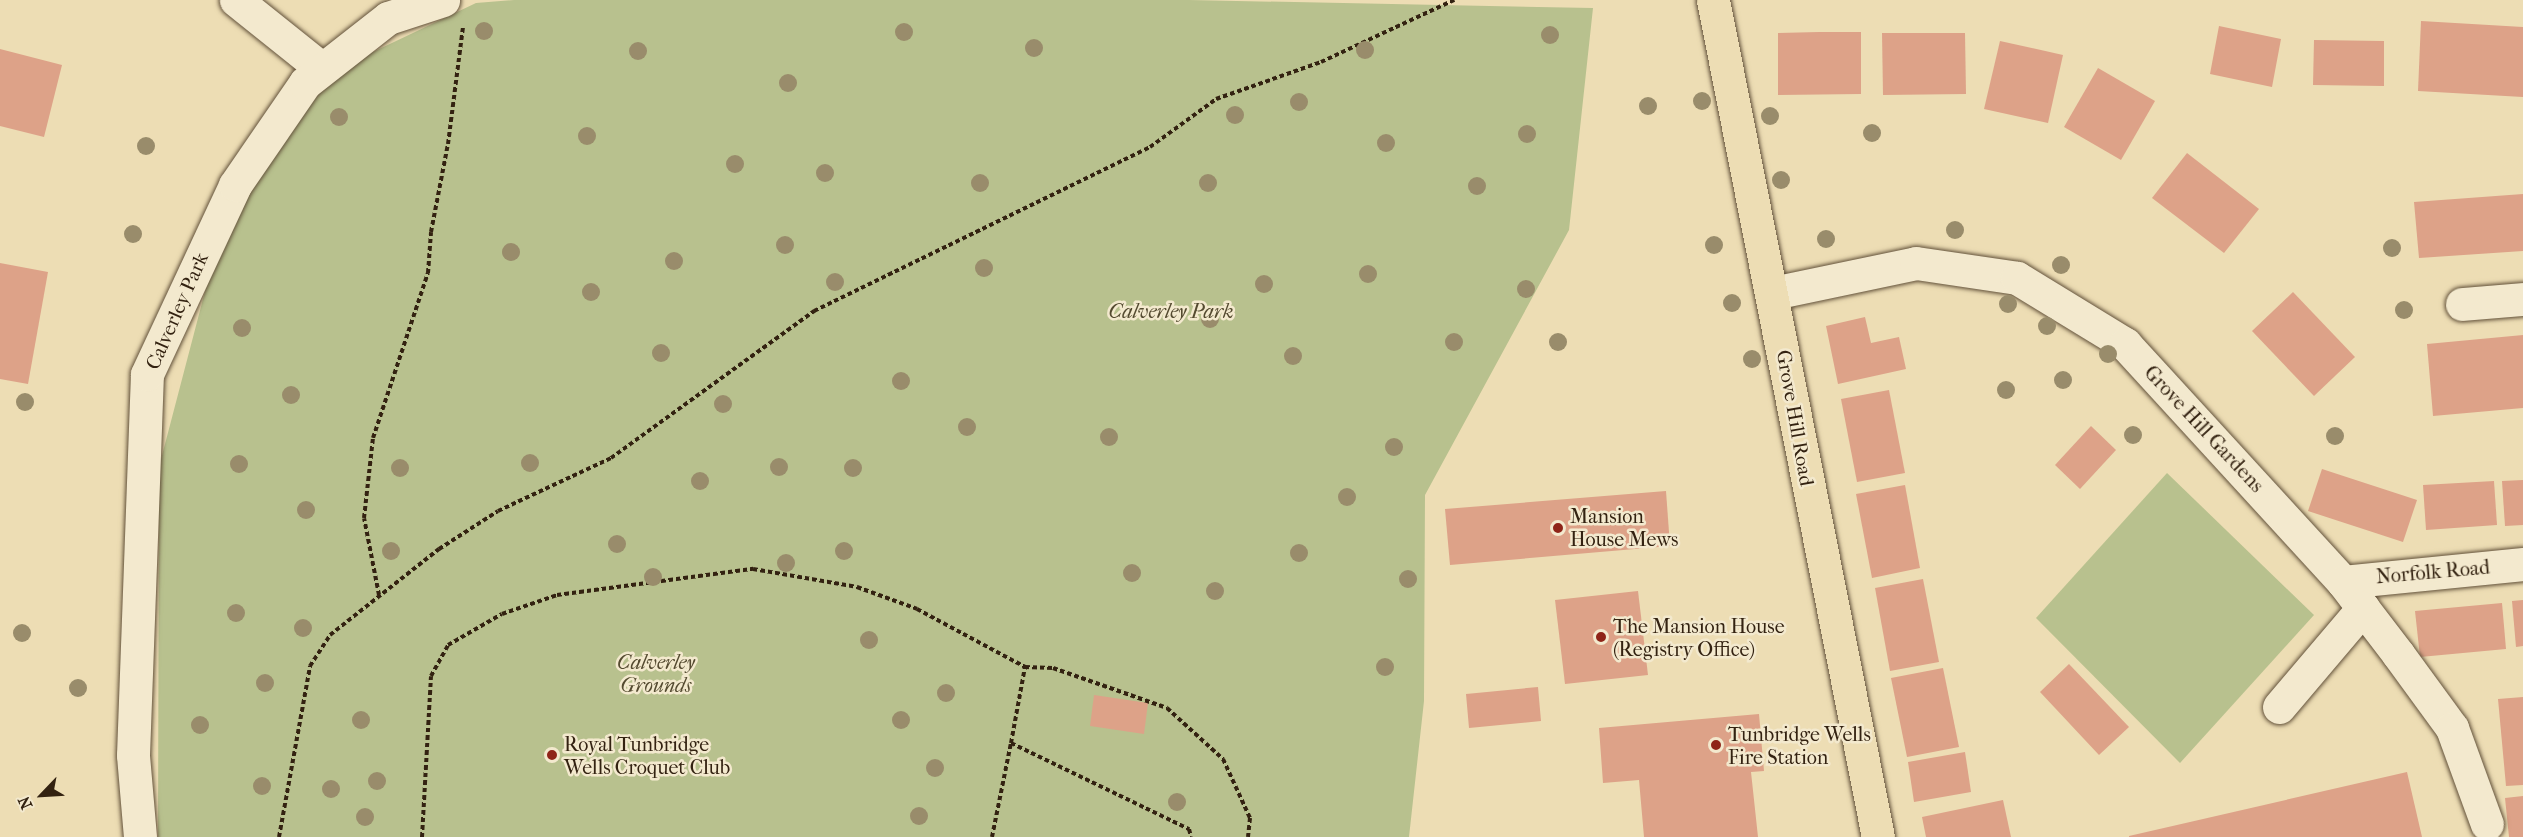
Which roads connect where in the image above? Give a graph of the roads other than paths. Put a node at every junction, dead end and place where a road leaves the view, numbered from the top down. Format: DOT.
graph roads {
  1 [pos="236,0"];
  2 [pos="1713,0"];
  3 [pos="453,11"];
  4 [pos="321,68"];
  5 [pos="1773,293"];
  6 [pos="2523,299"];
  7 [pos="2462,304"];
  8 [pos="2523,564"];
  9 [pos="2343,582"];
  10 [pos="2363,608"];
  11 [pos="2279,708"];
  12 [pos="2487,824"];
  13 [pos="140,837"];
  14 [pos="1878,837"];
  1 -- 4 [label="street"];
  2 -- 5 [label="main road, Grove Hill Road"];
  3 -- 4 [label="street, Calverley Park"];
  4 -- 13 [label="street, Calverley Park"];
  5 -- 9 [label="street, Grove Hill Gardens"];
  5 -- 14 [label="main road, Grove Hill Road"];
  6 -- 7 [label="street"];
  8 -- 9 [label="street, Norfolk Road"];
  9 -- 10 [label="street, Grove Hill Gardens"];
  10 -- 11 [label="street"];
  10 -- 12 [label="street, Grove Hill Gardens"];
}
